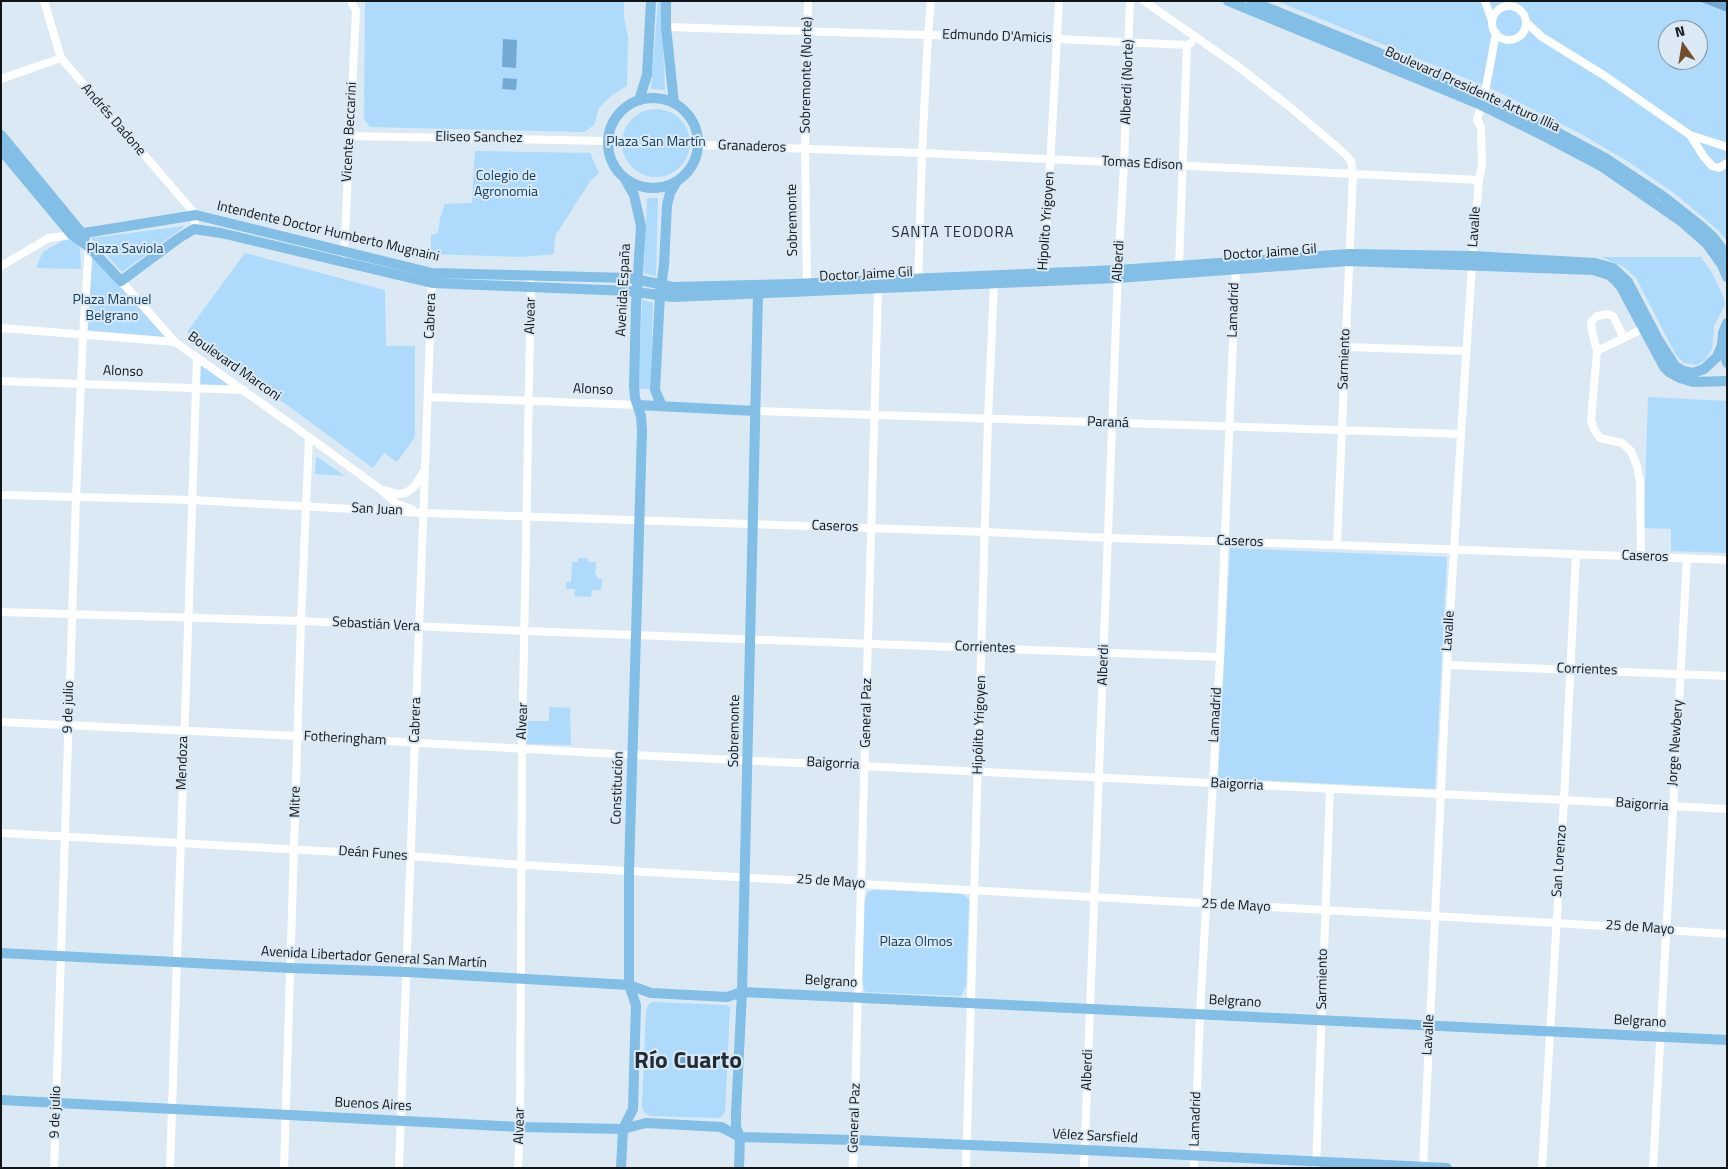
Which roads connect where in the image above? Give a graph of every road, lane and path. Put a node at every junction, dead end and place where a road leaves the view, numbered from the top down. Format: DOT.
graph roads {
  1 [pos="44,1"];
  2 [pos="351,1"];
  3 [pos="651,1"];
  4 [pos="666,1"];
  5 [pos="808,1"];
  6 [pos="931,1"];
  7 [pos="1058,1"];
  8 [pos="1130,1"];
  9 [pos="1144,1"];
  10 [pos="1228,1"];
  11 [pos="1252,1"];
  12 [pos="1485,1"];
  13 [pos="1509,1"];
  14 [pos="1149,4"];
  15 [pos="1516,7"];
  16 [pos="1492,21"];
  17 [pos="1526,22"];
  18 [pos="666,26"];
  19 [pos="1524,30"];
  20 [pos="808,31"];
  21 [pos="1496,33"];
  22 [pos="928,35"];
  23 [pos="1542,37"];
  24 [pos="1196,38"];
  25 [pos="1057,39"];
  26 [pos="1511,40"];
  27 [pos="1130,42"];
  28 [pos="1187,45"];
  29 [pos="1492,49"];
  30 [pos="61,58"];
  31 [pos="1,79"];
  32 [pos="639,100"];
  33 [pos="1482,101"];
  34 [pos="674,103"];
  35 [pos="1690,134"];
  36 [pos="1,135"];
  37 [pos="350,136"];
  38 [pos="607,141"];
  39 [pos="698,145"];
  40 [pos="1727,147"];
  41 [pos="805,149"];
  42 [pos="1,150"];
  43 [pos="922,153"];
  44 [pos="1051,160"];
  45 [pos="1124,163"];
  46 [pos="1727,163"];
  47 [pos="1182,166"];
  48 [pos="1352,174"];
  49 [pos="625,179"];
  50 [pos="1479,180"];
  51 [pos="676,183"];
  52 [pos="196,216"];
  53 [pos="194,229"];
  54 [pos="83,233"];
  55 [pos="72,234"];
  56 [pos="90,247"];
  57 [pos="1727,256"];
  58 [pos="344,258"];
  59 [pos="1348,258"];
  60 [pos="1472,261"];
  61 [pos="1236,265"];
  62 [pos="1,266"];
  63 [pos="1179,266"];
  64 [pos="1118,274"];
  65 [pos="532,275"];
  66 [pos="1044,277"];
  67 [pos="1727,277"];
  68 [pos="432,278"];
  69 [pos="638,279"];
  70 [pos="121,281"];
  71 [pos="918,282"];
  72 [pos="994,283"];
  73 [pos="662,284"];
  74 [pos="531,286"];
  75 [pos="807,287"];
  76 [pos="878,288"];
  77 [pos="637,291"];
  78 [pos="758,294"];
  79 [pos="660,296"];
  80 [pos="1727,323"];
  81 [pos="1,328"];
  82 [pos="1644,328"];
  83 [pos="83,335"];
  84 [pos="1624,338"];
  85 [pos="175,342"];
  86 [pos="1722,345"];
  87 [pos="1346,346"];
  88 [pos="1466,351"];
  89 [pos="1597,351"];
  90 [pos="197,358"];
  91 [pos="1727,363"];
  92 [pos="1,381"];
  93 [pos="1727,381"];
  94 [pos="81,384"];
  95 [pos="195,388"];
  96 [pos="244,390"];
  97 [pos="429,396"];
  98 [pos="528,401"];
  99 [pos="638,405"];
  100 [pos="662,406"];
  101 [pos="755,411"];
  102 [pos="874,416"];
  103 [pos="988,419"];
  104 [pos="1114,423"];
  105 [pos="1230,427"];
  106 [pos="1343,430"];
  107 [pos="1461,434"];
  108 [pos="309,437"];
  109 [pos="426,470"];
  110 [pos="380,489"];
  111 [pos="1,495"];
  112 [pos="76,498"];
  113 [pos="192,500"];
  114 [pos="307,506"];
  115 [pos="423,513"];
  116 [pos="527,516"];
  117 [pos="640,520"];
  118 [pos="753,524"];
  119 [pos="871,529"];
  120 [pos="986,532"];
  121 [pos="1109,538"];
  122 [pos="1224,542"];
  123 [pos="1337,545"];
  124 [pos="1454,550"];
  125 [pos="1576,554"];
  126 [pos="1640,557"];
  127 [pos="1687,559"];
  128 [pos="1727,560"];
  129 [pos="1,612"];
  130 [pos="72,614"];
  131 [pos="188,618"];
  132 [pos="301,621"];
  133 [pos="418,627"];
  134 [pos="526,632"];
  135 [pos="636,636"];
  136 [pos="750,639"];
  137 [pos="868,644"];
  138 [pos="982,648"];
  139 [pos="1104,653"];
  140 [pos="1220,657"];
  141 [pos="1447,665"];
  142 [pos="1570,670"];
  143 [pos="1681,674"];
  144 [pos="1727,676"];
  145 [pos="1,722"];
  146 [pos="69,726"];
  147 [pos="185,731"];
  148 [pos="298,736"];
  149 [pos="415,743"];
  150 [pos="522,749"];
  151 [pos="633,755"];
  152 [pos="748,760"];
  153 [pos="866,766"];
  154 [pos="979,771"];
  155 [pos="1099,778"];
  156 [pos="1213,784"];
  157 [pos="1330,790"];
  158 [pos="1441,794"];
  159 [pos="1564,800"];
  160 [pos="1672,807"];
  161 [pos="1727,809"];
  162 [pos="1,833"];
  163 [pos="65,836"];
  164 [pos="180,843"];
  165 [pos="295,849"];
  166 [pos="411,856"];
  167 [pos="522,865"];
  168 [pos="629,871"];
  169 [pos="745,876"];
  170 [pos="861,884"];
  171 [pos="974,891"];
  172 [pos="1094,897"];
  173 [pos="1206,904"];
  174 [pos="1325,910"];
  175 [pos="1435,916"];
  176 [pos="1556,923"];
  177 [pos="1666,929"];
  178 [pos="1727,934"];
  179 [pos="1,953"];
  180 [pos="60,955"];
  181 [pos="177,962"];
  182 [pos="290,968"];
  183 [pos="407,972"];
  184 [pos="521,979"];
  185 [pos="629,984"];
  186 [pos="742,992"];
  187 [pos="858,997"];
  188 [pos="972,1004"];
  189 [pos="1090,1009"];
  190 [pos="1200,1014"];
  191 [pos="1322,1020"];
  192 [pos="1429,1026"];
  193 [pos="1550,1032"];
  194 [pos="1659,1036"];
  195 [pos="1727,1040"];
  196 [pos="1,1100"];
  197 [pos="56,1102"];
  198 [pos="172,1110"];
  199 [pos="286,1114"];
  200 [pos="400,1121"];
  201 [pos="520,1127"];
  202 [pos="623,1129"];
  203 [pos="740,1137"];
  204 [pos="854,1140"];
  205 [pos="967,1146"];
  206 [pos="1085,1150"];
  207 [pos="1194,1157"];
  208 [pos="1316,1165"];
  209 [pos="1423,1167"];
  210 [pos="54,1168"];
  211 [pos="170,1168"];
  212 [pos="284,1168"];
  213 [pos="399,1168"];
  214 [pos="518,1168"];
  215 [pos="621,1168"];
  216 [pos="739,1168"];
  217 [pos="853,1168"];
  218 [pos="966,1168"];
  219 [pos="1084,1168"];
  220 [pos="1194,1168"];
  221 [pos="1447,1168"];
  222 [pos="1542,1168"];
  223 [pos="1653,1168"];
  1 -- 30 [label="street, Andrés Dadone"];
  2 -- 37 [label="street, Vicente Beccarini"];
  3 -- 32 [label="main road"];
  4 -- 18 [label="main road"];
  5 -- 20 [label="street, Sobremonte (Norte)"];
  6 -- 22 [label="street"];
  7 -- 25 [label="street, Hipolito Yrigoyen"];
  8 -- 27 [label="street, Alberdi (Norte)"];
  9 -- 14 [label="street"];
  10 -- 33 [label="main road, Boulevard Presidente Arturo Illia"];
  11 -- 33 [label="main road, Boulevard Presidente Arturo Illia"];
  12 -- 16 [label="street"];
  13 -- 15 [label="street"];
  14 -- 24 [label="street"];
  15 -- 16 [label="street"];
  15 -- 17 [label="street"];
  16 -- 21 [label="street"];
  17 -- 19 [label="street"];
  17 -- 23 [label="street"];
  18 -- 20 [label="street, Edmundo D'Amicis"];
  18 -- 34 [label="main road"];
  19 -- 23 [label="street"];
  19 -- 26 [label="street"];
  20 -- 22 [label="street, Edmundo D'Amicis"];
  20 -- 41 [label="street, Sobremonte (Norte)"];
  21 -- 26 [label="street"];
  21 -- 29 [label="street, Lavalle"];
  22 -- 25 [label="street, Edmundo D'Amicis"];
  22 -- 43 [label="street"];
  23 -- 35 [label="street"];
  24 -- 28 [label="street"];
  24 -- 48 [label="street"];
  25 -- 27 [label="street, Edmundo D'Amicis"];
  25 -- 44 [label="street, Hipolito Yrigoyen"];
  26 -- 29 [label="street"];
  27 -- 28 [label="street, Edmundo D'Amicis"];
  27 -- 45 [label="street, Alberdi (Norte)"];
  28 -- 47 [label="street"];
  29 -- 33 [label="street, Lavalle"];
  30 -- 31 [label="street"];
  30 -- 52 [label="street, Andrés Dadone"];
  32 -- 34 [label="main road"];
  32 -- 38 [label="main road"];
  33 -- 50 [label="street, Lavalle"];
  33 -- 57 [label="main road, Boulevard Presidente Arturo Illia"];
  33 -- 67 [label="main road, Boulevard Presidente Arturo Illia"];
  34 -- 39 [label="main road"];
  35 -- 40 [label="street"];
  35 -- 46 [label="street"];
  36 -- 54 [label="main road, Boulevard Marconi"];
  37 -- 38 [label="street, Eliseo Sanchez"];
  37 -- 58 [label="street, Vicente Beccarini"];
  38 -- 49 [label="main road"];
  39 -- 41 [label="street, Granaderos"];
  39 -- 51 [label="main road"];
  41 -- 43 [label="street, Tomas Edison"];
  41 -- 75 [label="street, Sobremonte"];
  42 -- 55 [label="main road, Boulevard Marconi"];
  43 -- 44 [label="street, Tomas Edison"];
  43 -- 71 [label="street"];
  44 -- 45 [label="street, Tomas Edison"];
  44 -- 66 [label="street, Hipolito Yrigoyen"];
  45 -- 47 [label="street, Tomas Edison"];
  45 -- 64 [label="street, Alberdi"];
  47 -- 48 [label="street, Tomas Edison"];
  47 -- 63 [label="street"];
  48 -- 50 [label="street, Tomas Edison"];
  48 -- 59 [label="street, Sarmiento"];
  49 -- 51 [label="main road"];
  49 -- 69 [label="main road, Avenida España"];
  50 -- 60 [label="street, Lavalle"];
  51 -- 73 [label="main road"];
  52 -- 53 [label="street"];
  52 -- 54 [label="main road, Intendente Doctor Humberto Mugnaini"];
  52 -- 58 [label="main road, Intendente Doctor Humberto Mugnaini"];
  53 -- 58 [label="main road, Intendente Doctor Humberto Mugnaini"];
  53 -- 70 [label="main road"];
  54 -- 55 [label="main road, Intendente Doctor Humberto Mugnaini"];
  54 -- 56 [label="main road, Boulevard Marconi"];
  55 -- 56 [label="main road, Boulevard Marconi"];
  55 -- 62 [label="street, Intendente Doctor Humberto Mugnaini"];
  56 -- 70 [label="main road, Boulevard Marconi"];
  56 -- 83 [label="street, 9 de julio"];
  58 -- 68 [label="main road, Intendente Doctor Humberto Mugnaini"];
  59 -- 60 [label="main road, Doctor Jaime Gil"];
  59 -- 61 [label="main road, Doctor Jaime Gil"];
  59 -- 87 [label="street, Sarmiento"];
  60 -- 82 [label="main road, Doctor Jaime Gil"];
  60 -- 86 [label="main road, Doctor Jaime Gil"];
  60 -- 88 [label="street, Lavalle"];
  61 -- 63 [label="main road, Doctor Jaime Gil"];
  61 -- 64 [label="main road, Doctor Jaime Gil"];
  61 -- 105 [label="street, Lamadrid"];
  63 -- 64 [label="main road, Doctor Jaime Gil"];
  64 -- 66 [label="main road, Doctor Jaime Gil"];
  64 -- 104 [label="street, Alberdi"];
  65 -- 68 [label="main road, Intendente Doctor Humberto Mugnaini"];
  65 -- 69 [label="main road, Intendente Doctor Humberto Mugnaini"];
  65 -- 74 [label="street, Alvear"];
  66 -- 71 [label="main road, Doctor Jaime Gil"];
  66 -- 72 [label="main road, Doctor Jaime Gil"];
  68 -- 74 [label="main road, Intendente Doctor Humberto Mugnaini"];
  68 -- 97 [label="street, Cabrera"];
  69 -- 73 [label="main road, Intendente Doctor Humberto Mugnaini"];
  69 -- 77 [label="main road, Avenida España"];
  70 -- 85 [label="street, Boulevard Marconi"];
  71 -- 72 [label="main road, Doctor Jaime Gil"];
  71 -- 75 [label="main road, Doctor Jaime Gil"];
  71 -- 76 [label="main road, Doctor Jaime Gil"];
  72 -- 103 [label="street, Hipólito Yrigoyen"];
  73 -- 75 [label="main road, Intendente Doctor Humberto Mugnaini"];
  73 -- 79 [label="main road"];
  74 -- 77 [label="main road, Intendente Doctor Humberto Mugnaini"];
  74 -- 98 [label="street, Alvear"];
  75 -- 76 [label="main road, Doctor Jaime Gil"];
  75 -- 78 [label="main road, Doctor Jaime Gil"];
  76 -- 102 [label="street, General Paz"];
  77 -- 79 [label="main road, Intendente Doctor Humberto Mugnaini"];
  77 -- 99 [label="main road, Avenida España"];
  78 -- 79 [label="main road, Intendente Doctor Humberto Mugnaini"];
  78 -- 101 [label="main road, Sobremonte"];
  79 -- 100 [label="main road"];
  80 -- 86 [label="main road"];
  81 -- 83 [label="street"];
  82 -- 84 [label="street"];
  82 -- 93 [label="main road, Doctor Jaime Gil"];
  83 -- 85 [label="street"];
  83 -- 94 [label="street, 9 de julio"];
  84 -- 89 [label="street"];
  84 -- 89 [label="street"];
  85 -- 90 [label="street, Boulevard Marconi"];
  86 -- 91 [label="main road"];
  87 -- 88 [label="street"];
  87 -- 106 [label="street, Sarmiento"];
  88 -- 107 [label="street, Lavalle"];
  89 -- 126 [label="street"];
  90 -- 95 [label="street, Mendoza"];
  90 -- 96 [label="street, Boulevard Marconi"];
  92 -- 94 [label="street, Alonso"];
  94 -- 95 [label="street, Alonso"];
  94 -- 112 [label="street, 9 de julio"];
  95 -- 96 [label="street, Alonso"];
  95 -- 113 [label="street, Mendoza"];
  96 -- 108 [label="street, Boulevard Marconi"];
  97 -- 98 [label="street, Alonso"];
  97 -- 109 [label="street, Cabrera"];
  98 -- 99 [label="street, Alonso"];
  98 -- 116 [label="street, Alvear"];
  99 -- 100 [label="main road, Alonso"];
  99 -- 117 [label="main road, Constitución"];
  100 -- 101 [label="main road, Alonso"];
  101 -- 102 [label="street, Paraná"];
  101 -- 118 [label="main road, Sobremonte"];
  102 -- 103 [label="street, Paraná"];
  102 -- 119 [label="street, General Paz"];
  103 -- 104 [label="street, Paraná"];
  103 -- 120 [label="street, Hipólito Yrigoyen"];
  104 -- 105 [label="street, Paraná"];
  104 -- 121 [label="street, Alberdi"];
  105 -- 106 [label="street, Paraná"];
  105 -- 122 [label="street, Lamadrid"];
  106 -- 107 [label="street, Paraná"];
  106 -- 123 [label="street, Sarmiento"];
  107 -- 124 [label="street, Lavalle"];
  108 -- 110 [label="street, Boulevard Marconi"];
  108 -- 114 [label="street, Mitre"];
  109 -- 110 [label="street, Boulevard Marconi"];
  109 -- 115 [label="street, Cabrera"];
  110 -- 115 [label="street, Boulevard Marconi"];
  111 -- 112 [label="street, San Juan"];
  112 -- 113 [label="street, San Juan"];
  112 -- 130 [label="street, 9 de julio"];
  113 -- 114 [label="street, San Juan"];
  113 -- 131 [label="street, Mendoza"];
  114 -- 115 [label="street, San Juan"];
  114 -- 132 [label="street, Mitre"];
  115 -- 116 [label="street, San Juan"];
  115 -- 133 [label="street, Cabrera"];
  116 -- 117 [label="street, San Juan"];
  116 -- 134 [label="street, Alvear"];
  117 -- 118 [label="street, San Juan"];
  117 -- 135 [label="main road, Constitución"];
  118 -- 119 [label="street, Caseros"];
  118 -- 136 [label="main road, Sobremonte"];
  119 -- 120 [label="street, Caseros"];
  119 -- 137 [label="street, General Paz"];
  120 -- 121 [label="street, Caseros"];
  120 -- 138 [label="street, Hipólito Yrigoyen"];
  121 -- 122 [label="street, Caseros"];
  121 -- 139 [label="street, Alberdi"];
  122 -- 123 [label="street, Caseros"];
  122 -- 140 [label="street, Lamadrid"];
  123 -- 124 [label="street, Caseros"];
  124 -- 125 [label="street, Caseros"];
  124 -- 141 [label="street, Lavalle"];
  125 -- 126 [label="street, Caseros"];
  125 -- 142 [label="street, San Lorenzo"];
  126 -- 127 [label="street, Caseros"];
  127 -- 128 [label="street, Caseros"];
  127 -- 143 [label="street, Jorge Newbery"];
  129 -- 130 [label="street, Sebastián Vera"];
  130 -- 131 [label="street, Sebastián Vera"];
  130 -- 146 [label="street, 9 de julio"];
  131 -- 132 [label="street, Sebastián Vera"];
  131 -- 147 [label="street, Mendoza"];
  132 -- 133 [label="street, Sebastián Vera"];
  132 -- 148 [label="street, Mitre"];
  133 -- 134 [label="street, Sebastián Vera"];
  133 -- 149 [label="street, Cabrera"];
  134 -- 135 [label="street, Sebastián Vera"];
  134 -- 150 [label="street, Alvear"];
  135 -- 136 [label="street, Sebastián Vera"];
  135 -- 151 [label="main road, Constitución"];
  136 -- 137 [label="street, Corrientes"];
  136 -- 152 [label="main road, Sobremonte"];
  137 -- 138 [label="street, Corrientes"];
  137 -- 153 [label="street, General Paz"];
  138 -- 139 [label="street, Corrientes"];
  138 -- 154 [label="street, Hipólito Yrigoyen"];
  139 -- 140 [label="street, Corrientes"];
  139 -- 155 [label="street, Alberdi"];
  140 -- 156 [label="street, Lamadrid"];
  141 -- 142 [label="street, Corrientes"];
  141 -- 158 [label="street, Lavalle"];
  142 -- 143 [label="street, Corrientes"];
  142 -- 159 [label="street, San Lorenzo"];
  143 -- 144 [label="street, Corrientes"];
  143 -- 160 [label="street, Jorge Newbery"];
  145 -- 146 [label="street, Fotheringham"];
  146 -- 147 [label="street, Fotheringham"];
  146 -- 163 [label="street, 9 de julio"];
  147 -- 148 [label="street, Fotheringham"];
  147 -- 164 [label="street, Mendoza"];
  148 -- 149 [label="street, Fotheringham"];
  148 -- 165 [label="street, Mitre"];
  149 -- 150 [label="street, Fotheringham"];
  149 -- 166 [label="street, Cabrera"];
  150 -- 151 [label="street, Fotheringham"];
  150 -- 167 [label="street, Alvear"];
  151 -- 152 [label="street, Fotheringham"];
  151 -- 168 [label="main road, Constitución"];
  152 -- 153 [label="street, Baigorria"];
  152 -- 169 [label="main road, Sobremonte"];
  153 -- 154 [label="street, Baigorria"];
  153 -- 170 [label="street, General Paz"];
  154 -- 155 [label="street, Baigorria"];
  154 -- 171 [label="street, Hipólito Yrigoyen"];
  155 -- 156 [label="street, Baigorria"];
  155 -- 172 [label="street, Alberdi"];
  156 -- 157 [label="street, Baigorria"];
  156 -- 173 [label="street, Lamadrid"];
  157 -- 158 [label="street, Baigorria"];
  157 -- 174 [label="street, Sarmiento"];
  158 -- 159 [label="street, Baigorria"];
  158 -- 175 [label="street, Lavalle"];
  159 -- 160 [label="street, Baigorria"];
  159 -- 176 [label="street, San Lorenzo"];
  160 -- 161 [label="street, Baigorria"];
  160 -- 177 [label="street, Jorge Newbery"];
  162 -- 163 [label="street, Deán Funes"];
  163 -- 164 [label="street, Deán Funes"];
  163 -- 180 [label="street, 9 de julio"];
  164 -- 165 [label="street, Deán Funes"];
  164 -- 181 [label="street, Mendoza"];
  165 -- 166 [label="street, Deán Funes"];
  165 -- 182 [label="street, Mitre"];
  166 -- 167 [label="street, Deán Funes"];
  166 -- 183 [label="street, Cabrera"];
  167 -- 168 [label="street, Deán Funes"];
  167 -- 184 [label="street, Alvear"];
  168 -- 169 [label="street, Deán Funes"];
  168 -- 185 [label="main road, Constitución"];
  169 -- 170 [label="street, 25 de Mayo"];
  169 -- 186 [label="main road, Sobremonte"];
  170 -- 171 [label="street, 25 de Mayo"];
  170 -- 187 [label="street, General Paz"];
  171 -- 172 [label="street, 25 de Mayo"];
  171 -- 188 [label="street, Hipólito Yrigoyen"];
  172 -- 173 [label="street, 25 de Mayo"];
  172 -- 189 [label="street, Alberdi"];
  173 -- 174 [label="street, 25 de Mayo"];
  173 -- 190 [label="street, Lamadrid"];
  174 -- 175 [label="street, 25 de Mayo"];
  174 -- 191 [label="street, Sarmiento"];
  175 -- 176 [label="street, 25 de Mayo"];
  175 -- 192 [label="street, Lavalle"];
  176 -- 177 [label="street, 25 de Mayo"];
  176 -- 193 [label="street, San Lorenzo"];
  177 -- 178 [label="street, 25 de Mayo"];
  177 -- 194 [label="street, Jorge Newbery"];
  179 -- 180 [label="main road, Avenida Libertador General San Martín"];
  180 -- 181 [label="main road, Avenida Libertador General San Martín"];
  180 -- 197 [label="street, 9 de julio"];
  181 -- 182 [label="main road, Avenida Libertador General San Martín"];
  181 -- 198 [label="street, Mendoza"];
  182 -- 183 [label="main road, Avenida Libertador General San Martín"];
  182 -- 199 [label="street, Mitre"];
  183 -- 184 [label="main road, Avenida Libertador General San Martín"];
  183 -- 200 [label="street, Cabrera"];
  184 -- 185 [label="main road, Avenida Libertador General San Martín"];
  184 -- 201 [label="street, Alvear"];
  185 -- 186 [label="main road, Avenida Libertador General San Martín"];
  185 -- 202 [label="main road, Constitución"];
  186 -- 187 [label="main road, Belgrano"];
  186 -- 203 [label="main road, Sobremonte"];
  187 -- 188 [label="main road, Belgrano"];
  187 -- 204 [label="street, General Paz"];
  188 -- 189 [label="main road, Belgrano"];
  188 -- 205 [label="street, Hipólito Yrigoyen"];
  189 -- 190 [label="main road, Belgrano"];
  189 -- 206 [label="street, Alberdi"];
  190 -- 191 [label="main road, Belgrano"];
  190 -- 207 [label="street, Lamadrid"];
  191 -- 192 [label="main road, Belgrano"];
  191 -- 208 [label="street, Sarmiento"];
  192 -- 193 [label="main road, Belgrano"];
  192 -- 209 [label="street, Lavalle"];
  193 -- 194 [label="main road, Belgrano"];
  193 -- 222 [label="street, San Lorenzo"];
  194 -- 195 [label="main road, Belgrano"];
  194 -- 223 [label="street, Jorge Newbery"];
  196 -- 197 [label="main road, Buenos Aires"];
  197 -- 198 [label="main road, Buenos Aires"];
  197 -- 210 [label="street, 9 de julio"];
  198 -- 199 [label="main road, Buenos Aires"];
  198 -- 211 [label="street, Mendoza"];
  199 -- 200 [label="main road, Buenos Aires"];
  199 -- 212 [label="street, Mitre"];
  200 -- 201 [label="main road, Buenos Aires"];
  200 -- 213 [label="street, Cabrera"];
  201 -- 202 [label="main road, Buenos Aires"];
  201 -- 214 [label="street, Alvear"];
  202 -- 203 [label="main road, Buenos Aires"];
  202 -- 215 [label="main road, Constitución"];
  203 -- 204 [label="main road, Vélez Sarsfield"];
  203 -- 216 [label="main road, Sobremonte"];
  204 -- 205 [label="main road, Vélez Sarsfield"];
  204 -- 217 [label="street, General Paz"];
  205 -- 206 [label="main road, Vélez Sarsfield"];
  205 -- 218 [label="street, Hipólito Yrigoyen"];
  206 -- 207 [label="main road, Vélez Sarsfield"];
  206 -- 219 [label="street, Alberdi"];
  207 -- 208 [label="main road, Vélez Sarsfield"];
  207 -- 220 [label="street, Lamadrid"];
  208 -- 209 [label="main road, Vélez Sarsfield"];
  209 -- 221 [label="main road, Vélez Sarsfield"];
}
